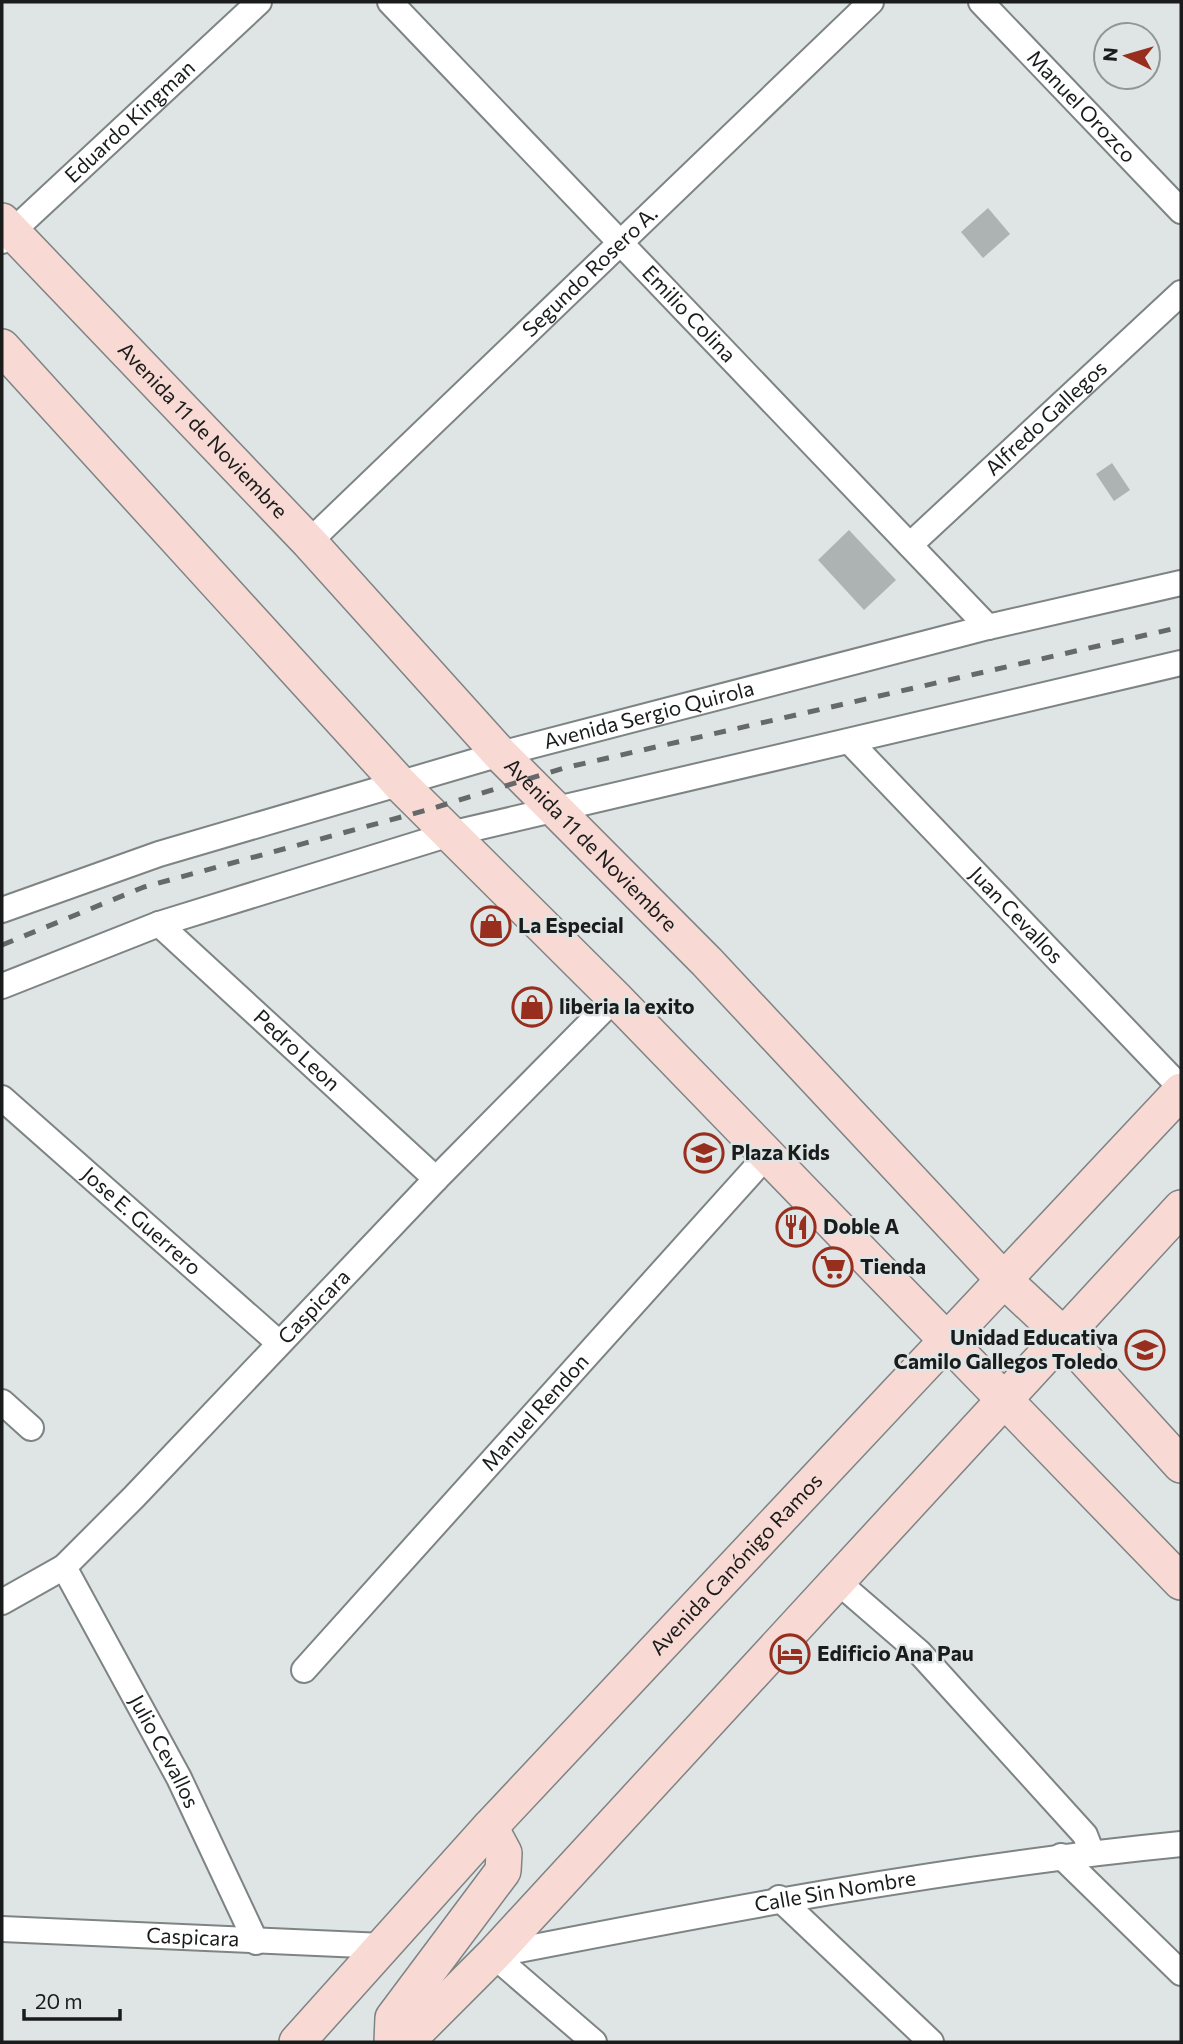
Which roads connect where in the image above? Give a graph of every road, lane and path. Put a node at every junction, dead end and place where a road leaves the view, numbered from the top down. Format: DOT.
graph roads {
  1 [pos="259,2"];
  2 [pos="390,2"];
  3 [pos="871,2"];
  4 [pos="981,2"];
  5 [pos="1181,211"];
  6 [pos="5,231"];
  7 [pos="622,241"];
  8 [pos="1181,293"];
  9 [pos="2,347"];
  10 [pos="309,542"];
  11 [pos="910,545"];
  12 [pos="1181,583"];
  13 [pos="988,627"];
  14 [pos="1181,663"];
  15 [pos="850,742"];
  16 [pos="500,754"];
  17 [pos="400,784"];
  18 [pos="555,810"];
  19 [pos="450,834"];
  20 [pos="2,910"];
  21 [pos="159,923"];
  22 [pos="2,986"];
  23 [pos="615,998"];
  24 [pos="1181,1090"];
  25 [pos="2,1098"];
  26 [pos="768,1154"];
  27 [pos="436,1179"];
  28 [pos="1181,1208"];
  29 [pos="1003,1279"];
  30 [pos="1063,1335"];
  31 [pos="946,1339"];
  32 [pos="279,1343"];
  33 [pos="1006,1400"];
  34 [pos="2,1402"];
  35 [pos="31,1428"];
  36 [pos="1181,1465"];
  37 [pos="64,1567"];
  38 [pos="838,1582"];
  39 [pos="1181,1583"];
  40 [pos="2,1602"];
  41 [pos="303,1670"];
  42 [pos="490,1827"];
  43 [pos="1181,1844"];
  44 [pos="1092,1853"];
  45 [pos="1061,1856"];
  46 [pos="779,1898"];
  47 [pos="2,1929"];
  48 [pos="256,1942"];
  49 [pos="384,1946"];
  50 [pos="493,1955"];
  51 [pos="1181,1973"];
  52 [pos="297,2042"];
  53 [pos="392,2042"];
  54 [pos="406,2042"];
  55 [pos="594,2042"];
  56 [pos="931,2042"];
  1 -- 6 [label="street, Eduardo Kingman"];
  2 -- 7 [label="street, Emilio Colina"];
  3 -- 7 [label="street, Segundo Rosero A."];
  4 -- 5 [label="street, Manuel Orozco"];
  6 -- 10 [label="main road, Avenida 11 de Noviembre"];
  7 -- 10 [label="street, Segundo Rosero A."];
  7 -- 11 [label="street, Emilio Colina"];
  8 -- 11 [label="street, Alfredo Gallegos"];
  9 -- 17 [label="main road"];
  10 -- 16 [label="main road, Avenida 11 de Noviembre"];
  11 -- 13 [label="street, Emilio Colina"];
  12 -- 13 [label="street, Avenida Sergio Quirola"];
  13 -- 16 [label="street, Avenida Sergio Quirola"];
  14 -- 15 [label="street"];
  15 -- 18 [label="street"];
  15 -- 24 [label="street, Juan Cevallos"];
  16 -- 17 [label="street, Avenida Sergio Quirola"];
  16 -- 18 [label="main road, Avenida 11 de Noviembre"];
  17 -- 19 [label="main road"];
  17 -- 20 [label="street, Avenida Sergio Quirola"];
  18 -- 19 [label="street"];
  18 -- 29 [label="main road, Avenida 11 de Noviembre"];
  19 -- 21 [label="street"];
  19 -- 23 [label="main road"];
  21 -- 22 [label="street"];
  21 -- 27 [label="street, Pedro Leon"];
  23 -- 26 [label="main road"];
  23 -- 27 [label="street, Caspicara"];
  24 -- 29 [label="main road, Avenida Canónigo Ramos"];
  25 -- 32 [label="street, Jose E. Guerrero"];
  26 -- 31 [label="main road"];
  26 -- 41 [label="street, Manuel Rendon"];
  27 -- 32 [label="street, Caspicara"];
  28 -- 30 [label="main road"];
  29 -- 30 [label="main road, Avenida 11 de Noviembre"];
  29 -- 31 [label="main road, Avenida Canónigo Ramos"];
  30 -- 33 [label="main road"];
  30 -- 36 [label="main road, Avenida 11 de Noviembre"];
  31 -- 33 [label="main road"];
  31 -- 42 [label="main road, Avenida Canónigo Ramos"];
  32 -- 37 [label="street, Caspicara"];
  33 -- 38 [label="main road"];
  33 -- 39 [label="main road"];
  34 -- 35 [label="street"];
  37 -- 40 [label="street, Caspicara"];
  37 -- 48 [label="street, Julio Cevallos"];
  38 -- 44 [label="street"];
  38 -- 50 [label="main road"];
  42 -- 49 [label="main road, Avenida Canónigo Ramos"];
  42 -- 53 [label="main road"];
  43 -- 44 [label="street, Calle Sin Nombre"];
  44 -- 45 [label="street, Calle Sin Nombre"];
  45 -- 46 [label="street, Calle Sin Nombre"];
  45 -- 51 [label="street"];
  46 -- 50 [label="street, Calle Sin Nombre"];
  46 -- 56 [label="street"];
  47 -- 48 [label="street, Caspicara"];
  48 -- 49 [label="street, Caspicara"];
  49 -- 52 [label="main road, Avenida Canónigo Ramos"];
  50 -- 54 [label="main road"];
  50 -- 55 [label="street"];
}
